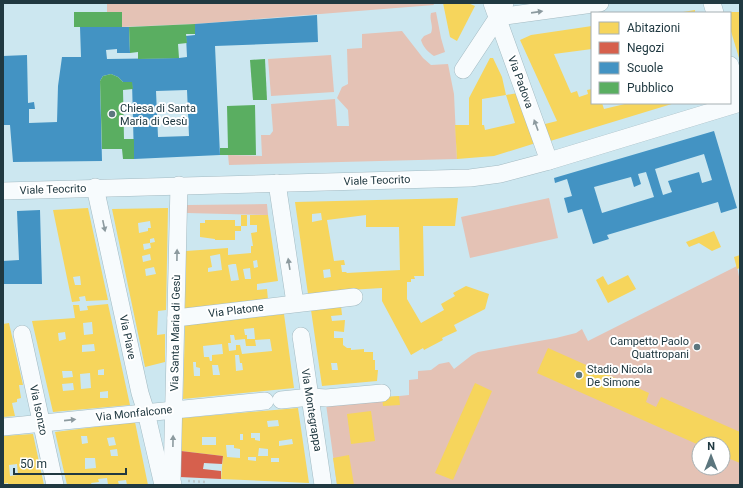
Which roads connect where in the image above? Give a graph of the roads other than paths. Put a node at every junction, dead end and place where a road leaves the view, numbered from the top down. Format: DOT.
graph roads {
  1 [pos="600,3"];
  2 [pos="498,8"];
  3 [pos="731,68"];
  4 [pos="463,70"];
  5 [pos="740,99"];
  6 [pos="740,103"];
  7 [pos="549,161"];
  8 [pos="277,183"];
  9 [pos="179,185"];
  10 [pos="95,187"];
  11 [pos="3,191"];
  12 [pos="354,297"];
  13 [pos="295,303"];
  14 [pos="176,318"];
  15 [pos="22,334"];
  16 [pos="301,336"];
  17 [pos="382,393"];
  18 [pos="311,397"];
  19 [pos="173,409"];
  20 [pos="146,412"];
  21 [pos="42,423"];
  22 [pos="3,427"];
  23 [pos="169,483"];
  24 [pos="323,484"];
  25 [pos="55,485"];
  2 -- 1 [label="street, one-way"];
  2 -- 4 [label="street"];
  7 -- 2 [label="street, Via Padova, one-way"];
  3 -- 5 [label="street"];
  6 -- 7 [label="street, Viale Teocrito"];
  7 -- 8 [label="street, Viale Teocrito"];
  8 -- 9 [label="street, Viale Teocrito"];
  13 -- 8 [label="street, one-way"];
  9 -- 10 [label="street, Viale Teocrito"];
  14 -- 9 [label="street, Via Santa Maria di Gesù, one-way"];
  10 -- 11 [label="street, Viale Teocrito"];
  10 -- 20 [label="street, Via Piave, one-way"];
  12 -- 13 [label="street, Via Platone"];
  13 -- 14 [label="street, Via Platone"];
  14 -- 19 [label="street, Via Santa Maria di Gesù"];
  15 -- 21 [label="street, Via Isonzo"];
  16 -- 18 [label="street, Via Montegrappa"];
  17 -- 18 [label="street, Via Monfalcone"];
  18 -- 19 [label="street, Via Monfalcone"];
  18 -- 24 [label="street, Via Montegrappa"];
  19 -- 20 [label="street, Via Monfalcone"];
  23 -- 19 [label="street, Via Santa Maria di Gesù, one-way"];
  21 -- 20 [label="street, Via Monfalcone, one-way"];
  20 -- 23 [label="street, Via Piave"];
  21 -- 22 [label="street, Via Monfalcone"];
  21 -- 25 [label="street, Via Isonzo"];
}
